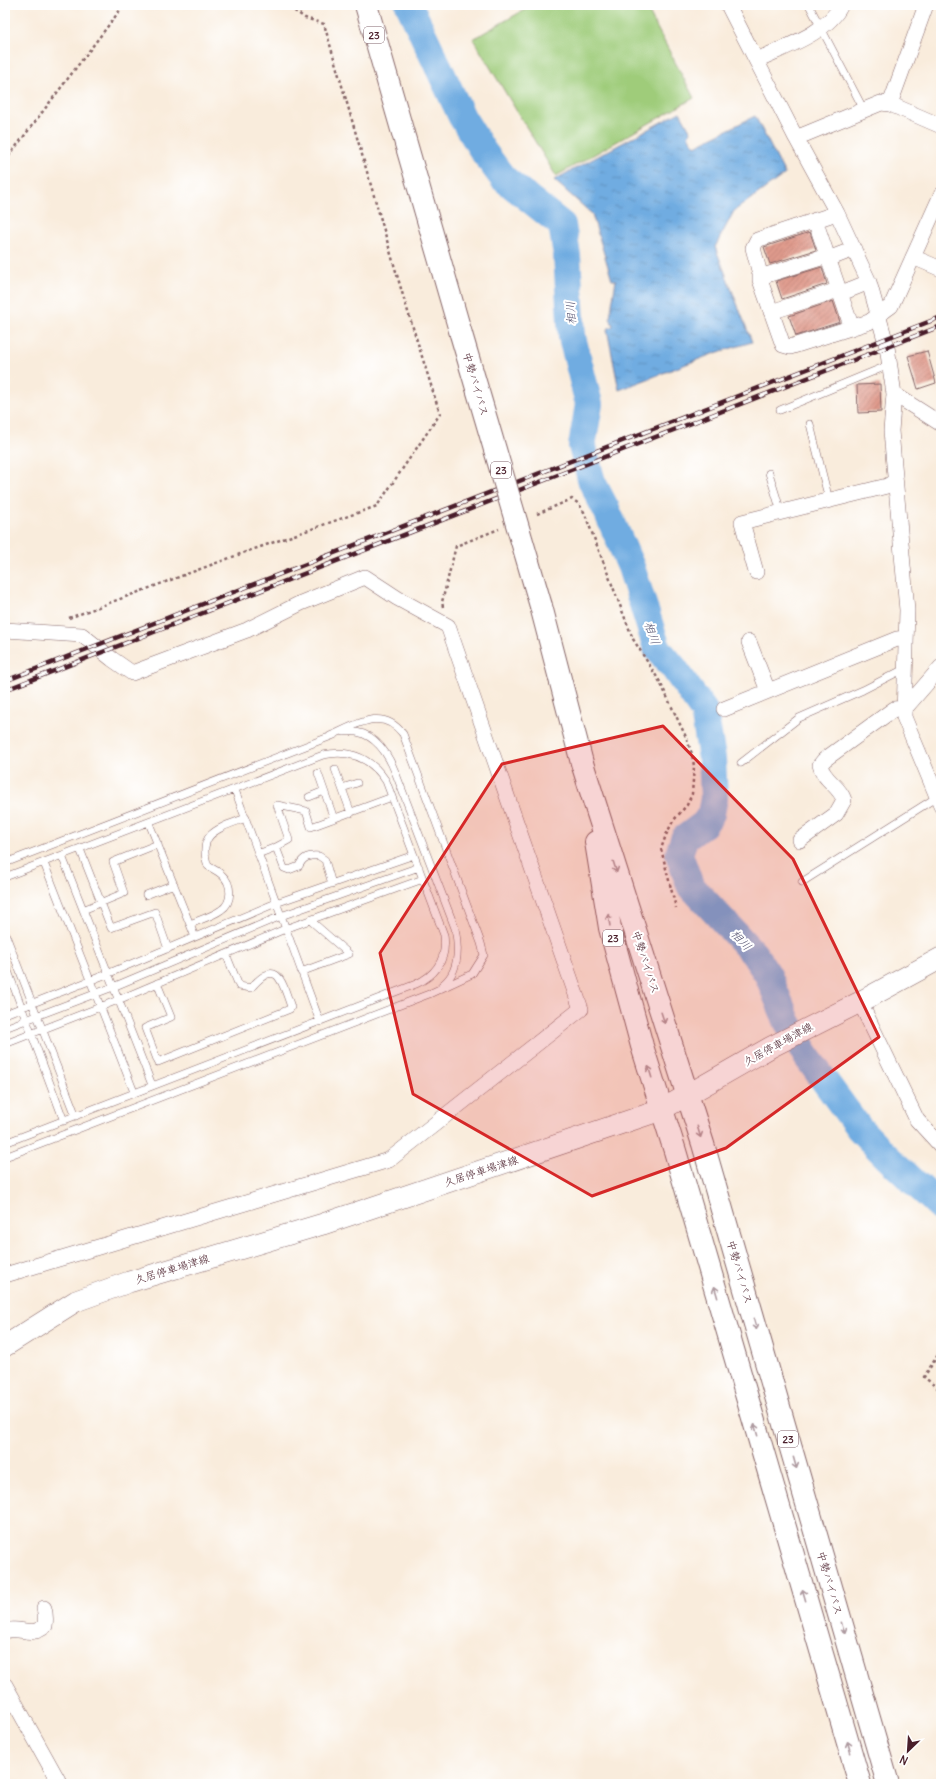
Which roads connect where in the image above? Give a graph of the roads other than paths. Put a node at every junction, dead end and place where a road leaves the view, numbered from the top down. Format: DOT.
graph roads {
  1 [pos="366,5"];
  2 [pos="728,5"];
  3 [pos="809,5"];
  4 [pos="841,5"];
  5 [pos="926,5"];
  6 [pos="822,27"];
  7 [pos="757,60"];
  8 [pos="890,104"];
  9 [pos="864,110"];
  10 [pos="941,126"];
  11 [pos="796,138"];
  12 [pos="941,195"];
  13 [pos="837,213"];
  14 [pos="815,220"];
  15 [pos="854,249"];
  16 [pos="828,257"];
  17 [pos="913,257"];
  18 [pos="941,269"];
  19 [pos="760,277"];
  20 [pos="869,282"];
  21 [pos="839,292"];
  22 [pos="771,312"];
  23 [pos="879,316"];
  24 [pos="852,328"];
  25 [pos="889,365"];
  26 [pos="894,394"];
  27 [pos="780,410"];
  28 [pos="810,424"];
  29 [pos="941,424"];
  30 [pos="769,473"];
  31 [pos="895,481"];
  32 [pos="829,500"];
  33 [pos="781,512"];
  34 [pos="756,572"];
  35 [pos="5,630"];
  36 [pos="906,638"];
  37 [pos="749,642"];
  38 [pos="941,667"];
  39 [pos="904,670"];
  40 [pos="768,691"];
  41 [pos="903,708"];
  42 [pos="724,709"];
  43 [pos="330,736"];
  44 [pos="582,763"];
  45 [pos="741,763"];
  46 [pos="335,769"];
  47 [pos="318,773"];
  48 [pos="357,783"];
  49 [pos="342,788"];
  50 [pos="235,790"];
  51 [pos="324,791"];
  52 [pos="309,797"];
  53 [pos="392,797"];
  54 [pos="939,798"];
  55 [pos="351,813"];
  56 [pos="246,818"];
  57 [pos="334,819"];
  58 [pos="149,823"];
  59 [pos="800,840"];
  60 [pos="158,844"];
  61 [pos="276,847"];
  62 [pos="80,849"];
  63 [pos="258,854"];
  64 [pos="414,855"];
  65 [pos="62,856"];
  66 [pos="5,863"];
  67 [pos="44,863"];
  68 [pos="419,867"];
  69 [pos="5,878"];
  70 [pos="423,879"];
  71 [pos="802,882"];
  72 [pos="174,884"];
  73 [pos="332,884"];
  74 [pos="146,895"];
  75 [pos="101,903"];
  76 [pos="276,903"];
  77 [pos="83,910"];
  78 [pos="281,916"];
  79 [pos="310,920"];
  80 [pos="190,924"];
  81 [pos="285,929"];
  82 [pos="5,933"];
  83 [pos="195,937"];
  84 [pos="168,949"];
  85 [pos="226,954"];
  86 [pos="941,958"];
  87 [pos="5,963"];
  88 [pos="301,972"];
  89 [pos="107,974"];
  90 [pos="90,981"];
  91 [pos="157,983"];
  92 [pos="113,987"];
  93 [pos="95,994"];
  94 [pos="429,994"];
  95 [pos="118,1000"];
  96 [pos="860,1002"];
  97 [pos="32,1003"];
  98 [pos="22,1007"];
  99 [pos="100,1007"];
  100 [pos="5,1014"];
  101 [pos="37,1016"];
  102 [pos="27,1020"];
  103 [pos="320,1022"];
  104 [pos="5,1028"];
  105 [pos="43,1029"];
  106 [pos="33,1033"];
  107 [pos="5,1044"];
  108 [pos="152,1085"];
  109 [pos="134,1092"];
  110 [pos="688,1095"];
  111 [pos="661,1110"];
  112 [pos="76,1116"];
  113 [pos="64,1121"];
  114 [pos="5,1143"];
  115 [pos="941,1146"];
  116 [pos="5,1158"];
  117 [pos="5,1275"];
  118 [pos="5,1346"];
  119 [pos="44,1608"];
  120 [pos="5,1630"];
  121 [pos="5,1685"];
  122 [pos="60,1784"];
  123 [pos="860,1784"];
  124 [pos="888,1784"];
  1 -- 44 [label="highway, 中勢バイパス / 23, bridge"];
  2 -- 7 [label="street"];
  3 -- 6 [label="lane"];
  4 -- 6 [label="street"];
  5 -- 8 [label="street"];
  6 -- 7 [label="street"];
  6 -- 9 [label="lane"];
  7 -- 11 [label="street"];
  8 -- 9 [label="street"];
  8 -- 10 [label="street"];
  9 -- 11 [label="street"];
  11 -- 13 [label="street"];
  12 -- 17 [label="street"];
  13 -- 14 [label="street"];
  13 -- 15 [label="street"];
  14 -- 16 [label="street"];
  14 -- 19 [label="street"];
  15 -- 16 [label="street"];
  15 -- 20 [label="street"];
  16 -- 19 [label="street"];
  16 -- 21 [label="street"];
  17 -- 18 [label="street"];
  17 -- 23 [label="street"];
  19 -- 22 [label="street"];
  20 -- 21 [label="street"];
  20 -- 23 [label="street"];
  21 -- 22 [label="street"];
  21 -- 24 [label="street"];
  22 -- 24 [label="street"];
  23 -- 24 [label="street"];
  23 -- 25 [label="street"];
  25 -- 26 [label="street"];
  25 -- 27 [label="lane"];
  26 -- 29 [label="street"];
  26 -- 31 [label="street"];
  28 -- 32 [label="lane"];
  30 -- 33 [label="lane"];
  31 -- 32 [label="street"];
  31 -- 36 [label="street"];
  32 -- 33 [label="street"];
  33 -- 34 [label="street"];
  35 -- 117 [label="street"];
  36 -- 39 [label="street"];
  36 -- 40 [label="street"];
  37 -- 40 [label="street"];
  38 -- 41 [label="street"];
  39 -- 41 [label="street"];
  39 -- 45 [label="lane"];
  40 -- 42 [label="street"];
  41 -- 54 [label="street"];
  41 -- 59 [label="street"];
  43 -- 66 [label="lane"];
  43 -- 94 [label="lane"];
  43 -- 94 [label="lane"];
  44 -- 110 [label="highway, 中勢バイパス / 23, one-way"];
  111 -- 44 [label="highway, 中勢バイパス / 23, one-way"];
  46 -- 49 [label="lane"];
  47 -- 51 [label="lane"];
  48 -- 49 [label="lane"];
  49 -- 55 [label="lane"];
  50 -- 53 [label="lane"];
  50 -- 56 [label="lane"];
  50 -- 58 [label="lane"];
  51 -- 52 [label="lane"];
  51 -- 57 [label="lane"];
  53 -- 55 [label="lane"];
  53 -- 64 [label="lane"];
  54 -- 71 [label="lane"];
  55 -- 57 [label="lane"];
  56 -- 63 [label="lane"];
  56 -- 80 [label="lane"];
  57 -- 61 [label="lane"];
  58 -- 60 [label="lane"];
  58 -- 62 [label="lane"];
  60 -- 72 [label="lane"];
  60 -- 75 [label="lane"];
  61 -- 63 [label="lane"];
  61 -- 73 [label="lane"];
  62 -- 65 [label="lane"];
  62 -- 75 [label="lane"];
  63 -- 76 [label="lane"];
  64 -- 68 [label="lane"];
  64 -- 73 [label="lane"];
  65 -- 67 [label="lane"];
  65 -- 77 [label="lane"];
  67 -- 69 [label="lane"];
  67 -- 90 [label="lane"];
  68 -- 70 [label="lane"];
  68 -- 78 [label="lane"];
  70 -- 79 [label="lane"];
  70 -- 103 [label="lane"];
  72 -- 74 [label="lane"];
  72 -- 80 [label="lane"];
  73 -- 76 [label="lane"];
  75 -- 77 [label="lane"];
  75 -- 84 [label="lane"];
  76 -- 78 [label="lane"];
  76 -- 83 [label="lane"];
  77 -- 89 [label="lane"];
  78 -- 81 [label="lane"];
  78 -- 92 [label="lane"];
  79 -- 81 [label="lane"];
  79 -- 88 [label="lane"];
  80 -- 83 [label="lane"];
  81 -- 85 [label="lane"];
  81 -- 88 [label="lane"];
  82 -- 97 [label="lane"];
  83 -- 84 [label="lane"];
  84 -- 89 [label="lane"];
  85 -- 91 [label="lane"];
  85 -- 91 [label="lane"];
  86 -- 96 [label="main road, 久居停車場津線"];
  87 -- 98 [label="lane"];
  88 -- 103 [label="lane"];
  89 -- 90 [label="lane"];
  89 -- 92 [label="lane"];
  90 -- 93 [label="lane"];
  90 -- 97 [label="lane"];
  91 -- 95 [label="lane"];
  92 -- 93 [label="lane"];
  92 -- 95 [label="lane"];
  93 -- 99 [label="lane"];
  93 -- 101 [label="lane"];
  94 -- 116 [label="lane"];
  95 -- 99 [label="lane"];
  95 -- 108 [label="lane"];
  96 -- 110 [label="main road, 久居停車場津線"];
  96 -- 115 [label="street"];
  97 -- 98 [label="lane"];
  97 -- 101 [label="lane"];
  98 -- 100 [label="lane"];
  98 -- 102 [label="lane"];
  99 -- 105 [label="lane"];
  99 -- 109 [label="lane"];
  101 -- 102 [label="lane"];
  101 -- 105 [label="lane"];
  102 -- 104 [label="lane"];
  102 -- 106 [label="lane"];
  103 -- 108 [label="lane"];
  105 -- 106 [label="lane"];
  105 -- 112 [label="lane"];
  106 -- 107 [label="lane"];
  106 -- 113 [label="lane"];
  108 -- 109 [label="lane"];
  109 -- 112 [label="lane"];
  110 -- 111 [label="main road, 久居停車場津線"];
  110 -- 124 [label="highway, 中勢バイパス / 23, one-way"];
  111 -- 118 [label="main road, 久居停車場津線"];
  123 -- 111 [label="highway, 中勢バイパス / 23, one-way"];
  112 -- 113 [label="lane"];
  113 -- 114 [label="lane"];
  119 -- 120 [label="street"];
  121 -- 122 [label="street"];
}
